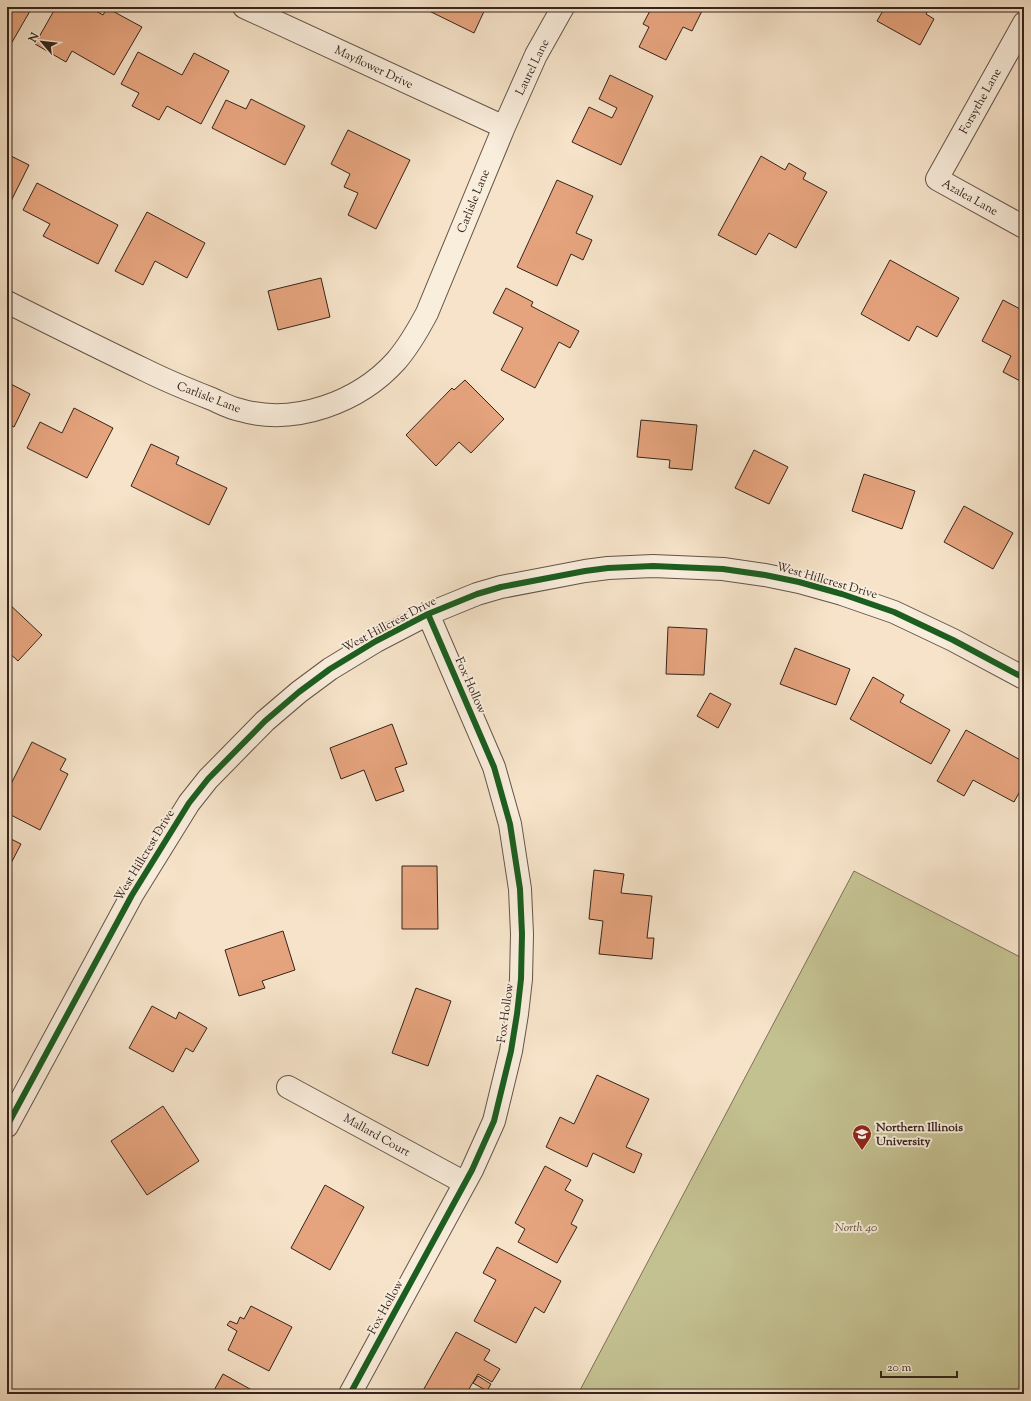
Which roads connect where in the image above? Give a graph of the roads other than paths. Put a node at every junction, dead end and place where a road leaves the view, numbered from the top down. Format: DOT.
graph roads {
  1 [pos="244,7"];
  2 [pos="563,7"];
  3 [pos="1024,23"];
  4 [pos="504,127"];
  5 [pos="937,179"];
  6 [pos="1024,227"];
  7 [pos="7,302"];
  8 [pos="428,614"];
  9 [pos="1024,678"];
  10 [pos="288,1087"];
  11 [pos="7,1126"];
  12 [pos="465,1183"];
  13 [pos="350,1394"];
  1 -- 4 [label="street, Mayflower Drive"];
  2 -- 4 [label="street, Laurel Lane"];
  3 -- 5 [label="street, Forsythe Lane"];
  4 -- 7 [label="street, Carlisle Lane"];
  5 -- 6 [label="street, Azalea Lane"];
  8 -- 9 [label="street, West Hillcrest Drive"];
  8 -- 11 [label="street, West Hillcrest Drive"];
  8 -- 12 [label="street, Fox Hollow"];
  10 -- 12 [label="street, Mallard Court"];
  12 -- 13 [label="street, Fox Hollow"];
}
